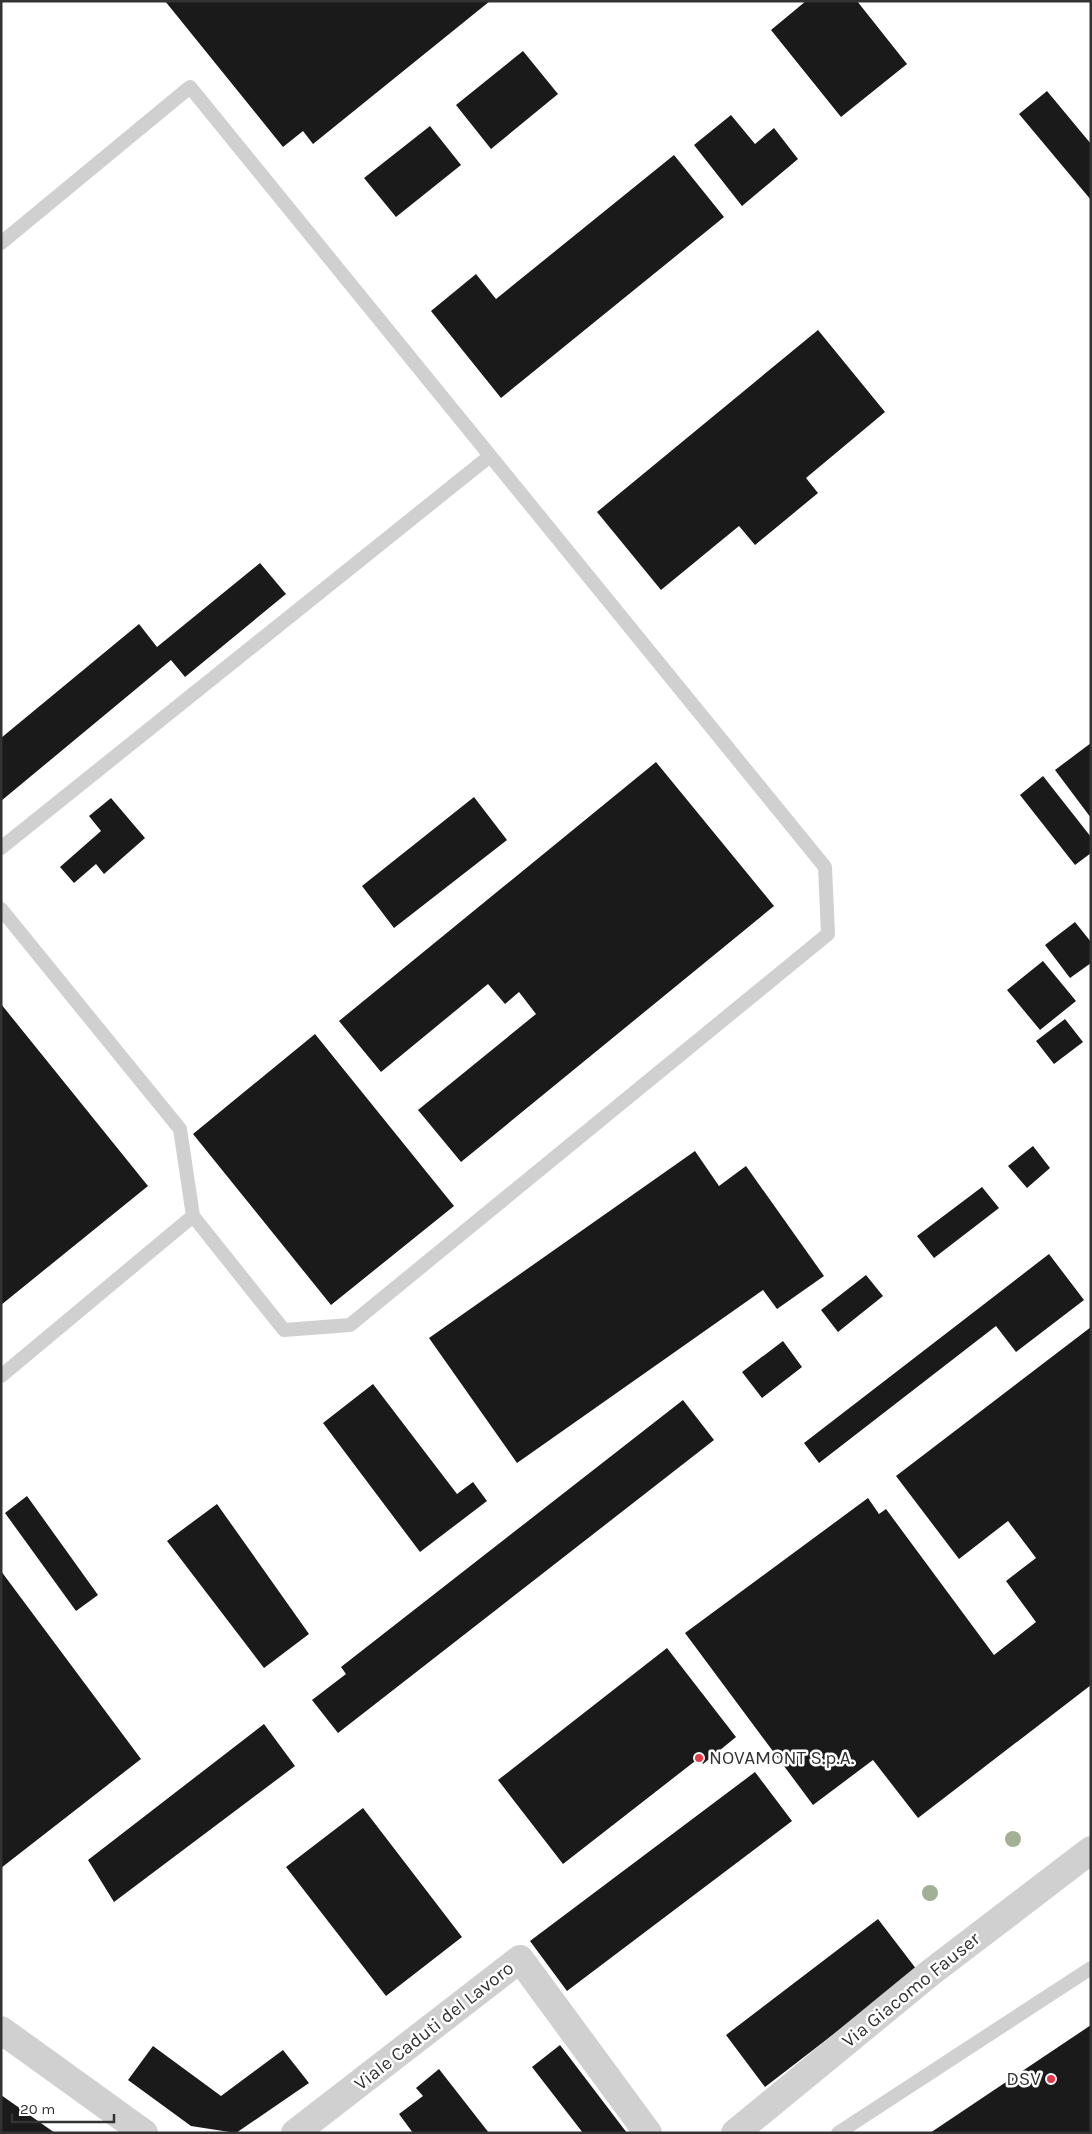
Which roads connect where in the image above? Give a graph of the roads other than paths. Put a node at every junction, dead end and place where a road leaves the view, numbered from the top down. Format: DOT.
graph roads {
  1 [pos="1,243"];
  2 [pos="490,456"];
  3 [pos="1,848"];
  4 [pos="1,909"];
  5 [pos="193,1216"];
  6 [pos="1,1376"];
  7 [pos="1091,1850"];
  8 [pos="1091,1968"];
  9 [pos="1,2030"];
  10 [pos="144,2133"];
  11 [pos="295,2133"];
  12 [pos="648,2133"];
  13 [pos="735,2133"];
  14 [pos="838,2133"];
  1 -- 2 [label="lane"];
  2 -- 3 [label="lane"];
  2 -- 5 [label="lane"];
  4 -- 5 [label="lane"];
  5 -- 6 [label="lane"];
  7 -- 13 [label="street, Via Giacomo Fauser"];
  8 -- 14 [label="lane"];
  9 -- 10 [label="street"];
  11 -- 12 [label="street, Viale Caduti del Lavoro"];
}
